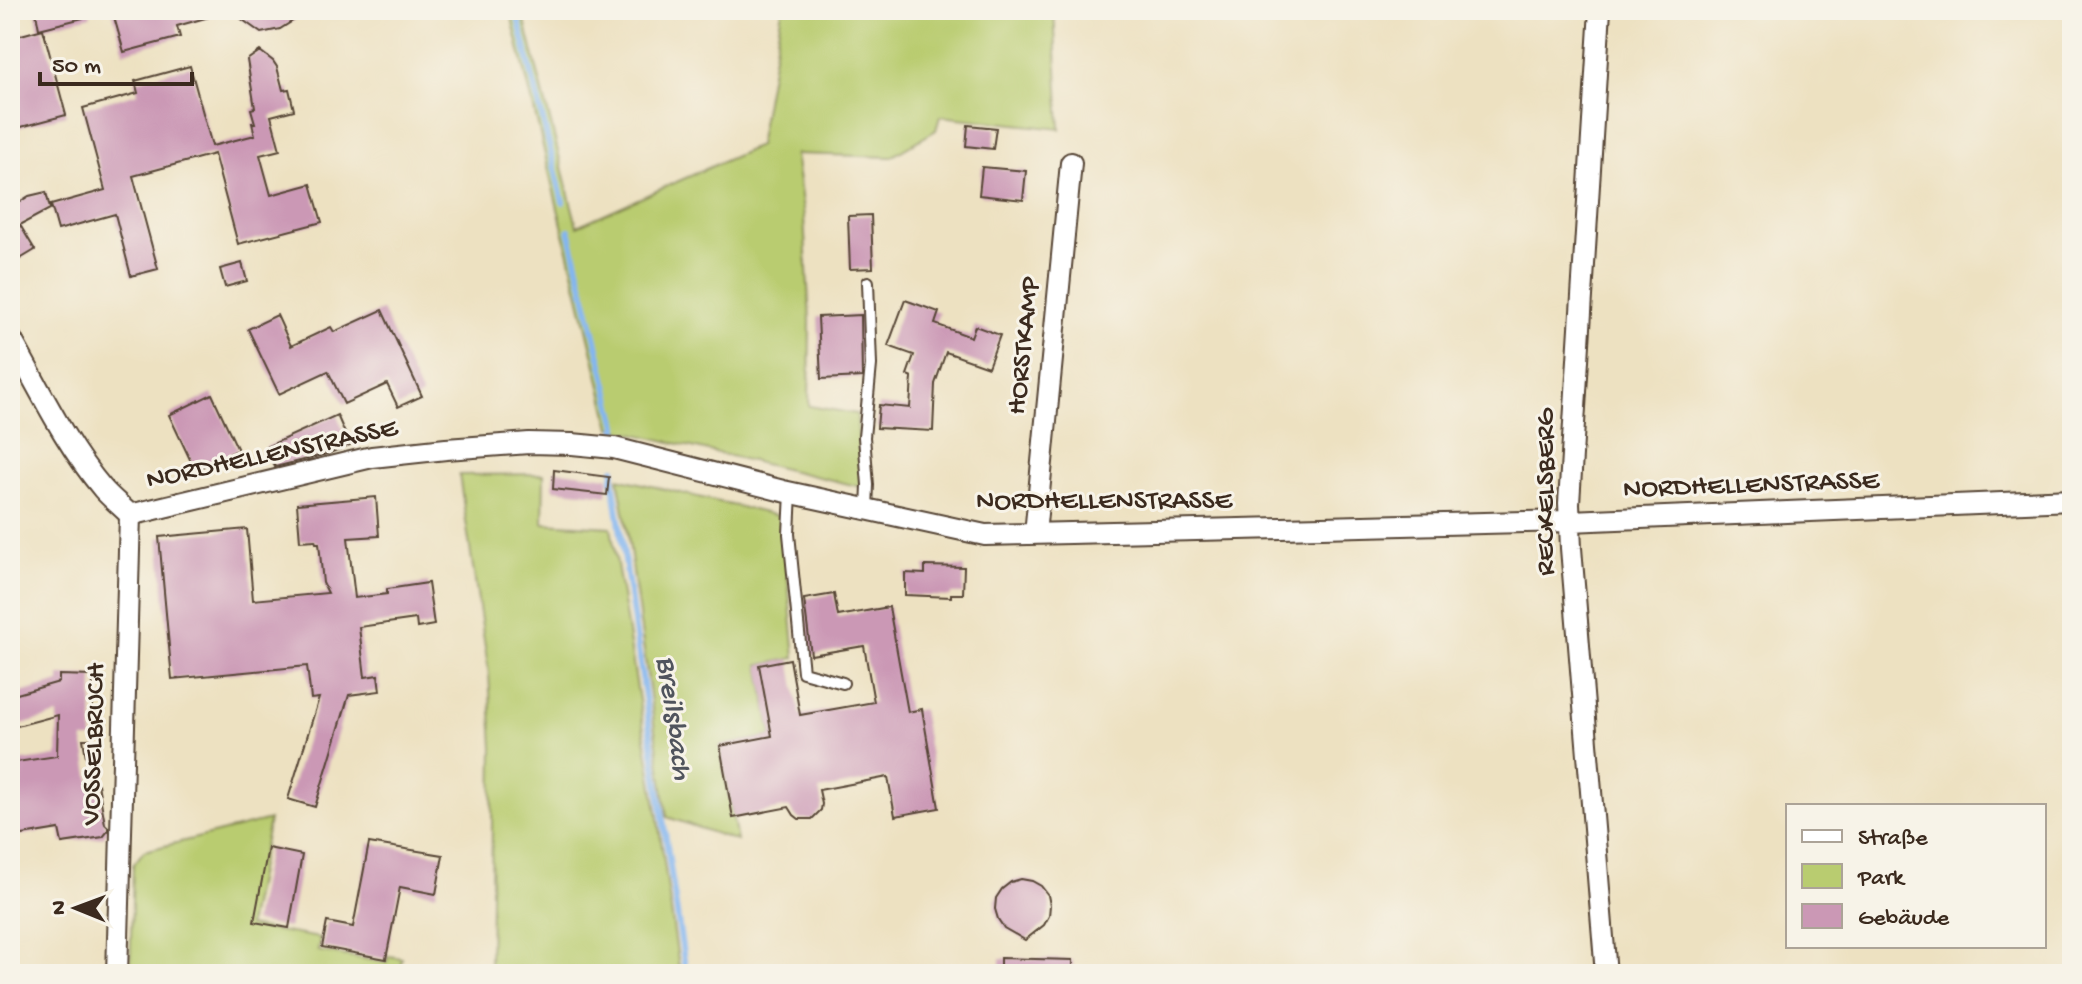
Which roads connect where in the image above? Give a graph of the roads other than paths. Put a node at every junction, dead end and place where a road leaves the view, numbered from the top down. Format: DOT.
graph roads {
  1 [pos="1600,10"];
  2 [pos="1071,163"];
  3 [pos="868,282"];
  4 [pos="10,337"];
  5 [pos="791,492"];
  6 [pos="2072,500"];
  7 [pos="867,509"];
  8 [pos="130,515"];
  9 [pos="1570,521"];
  10 [pos="1035,534"];
  11 [pos="843,683"];
  12 [pos="117,974"];
  13 [pos="1606,974"];
  1 -- 9 [label="street, RECKELSBERG"];
  2 -- 10 [label="street, HORSTKAMP"];
  3 -- 7 [label="lane"];
  4 -- 8 [label="street, NORDHELLENSTRASSE"];
  5 -- 7 [label="street, NORDHELLENSTRASSE"];
  5 -- 8 [label="street, NORDHELLENSTRASSE"];
  5 -- 11 [label="lane"];
  6 -- 9 [label="street, NORDHELLENSTRASSE"];
  7 -- 10 [label="street, NORDHELLENSTRASSE"];
  8 -- 12 [label="street, VOSSELBRUCH"];
  9 -- 10 [label="street, NORDHELLENSTRASSE"];
  9 -- 13 [label="street, RECKELSBERG"];
}
